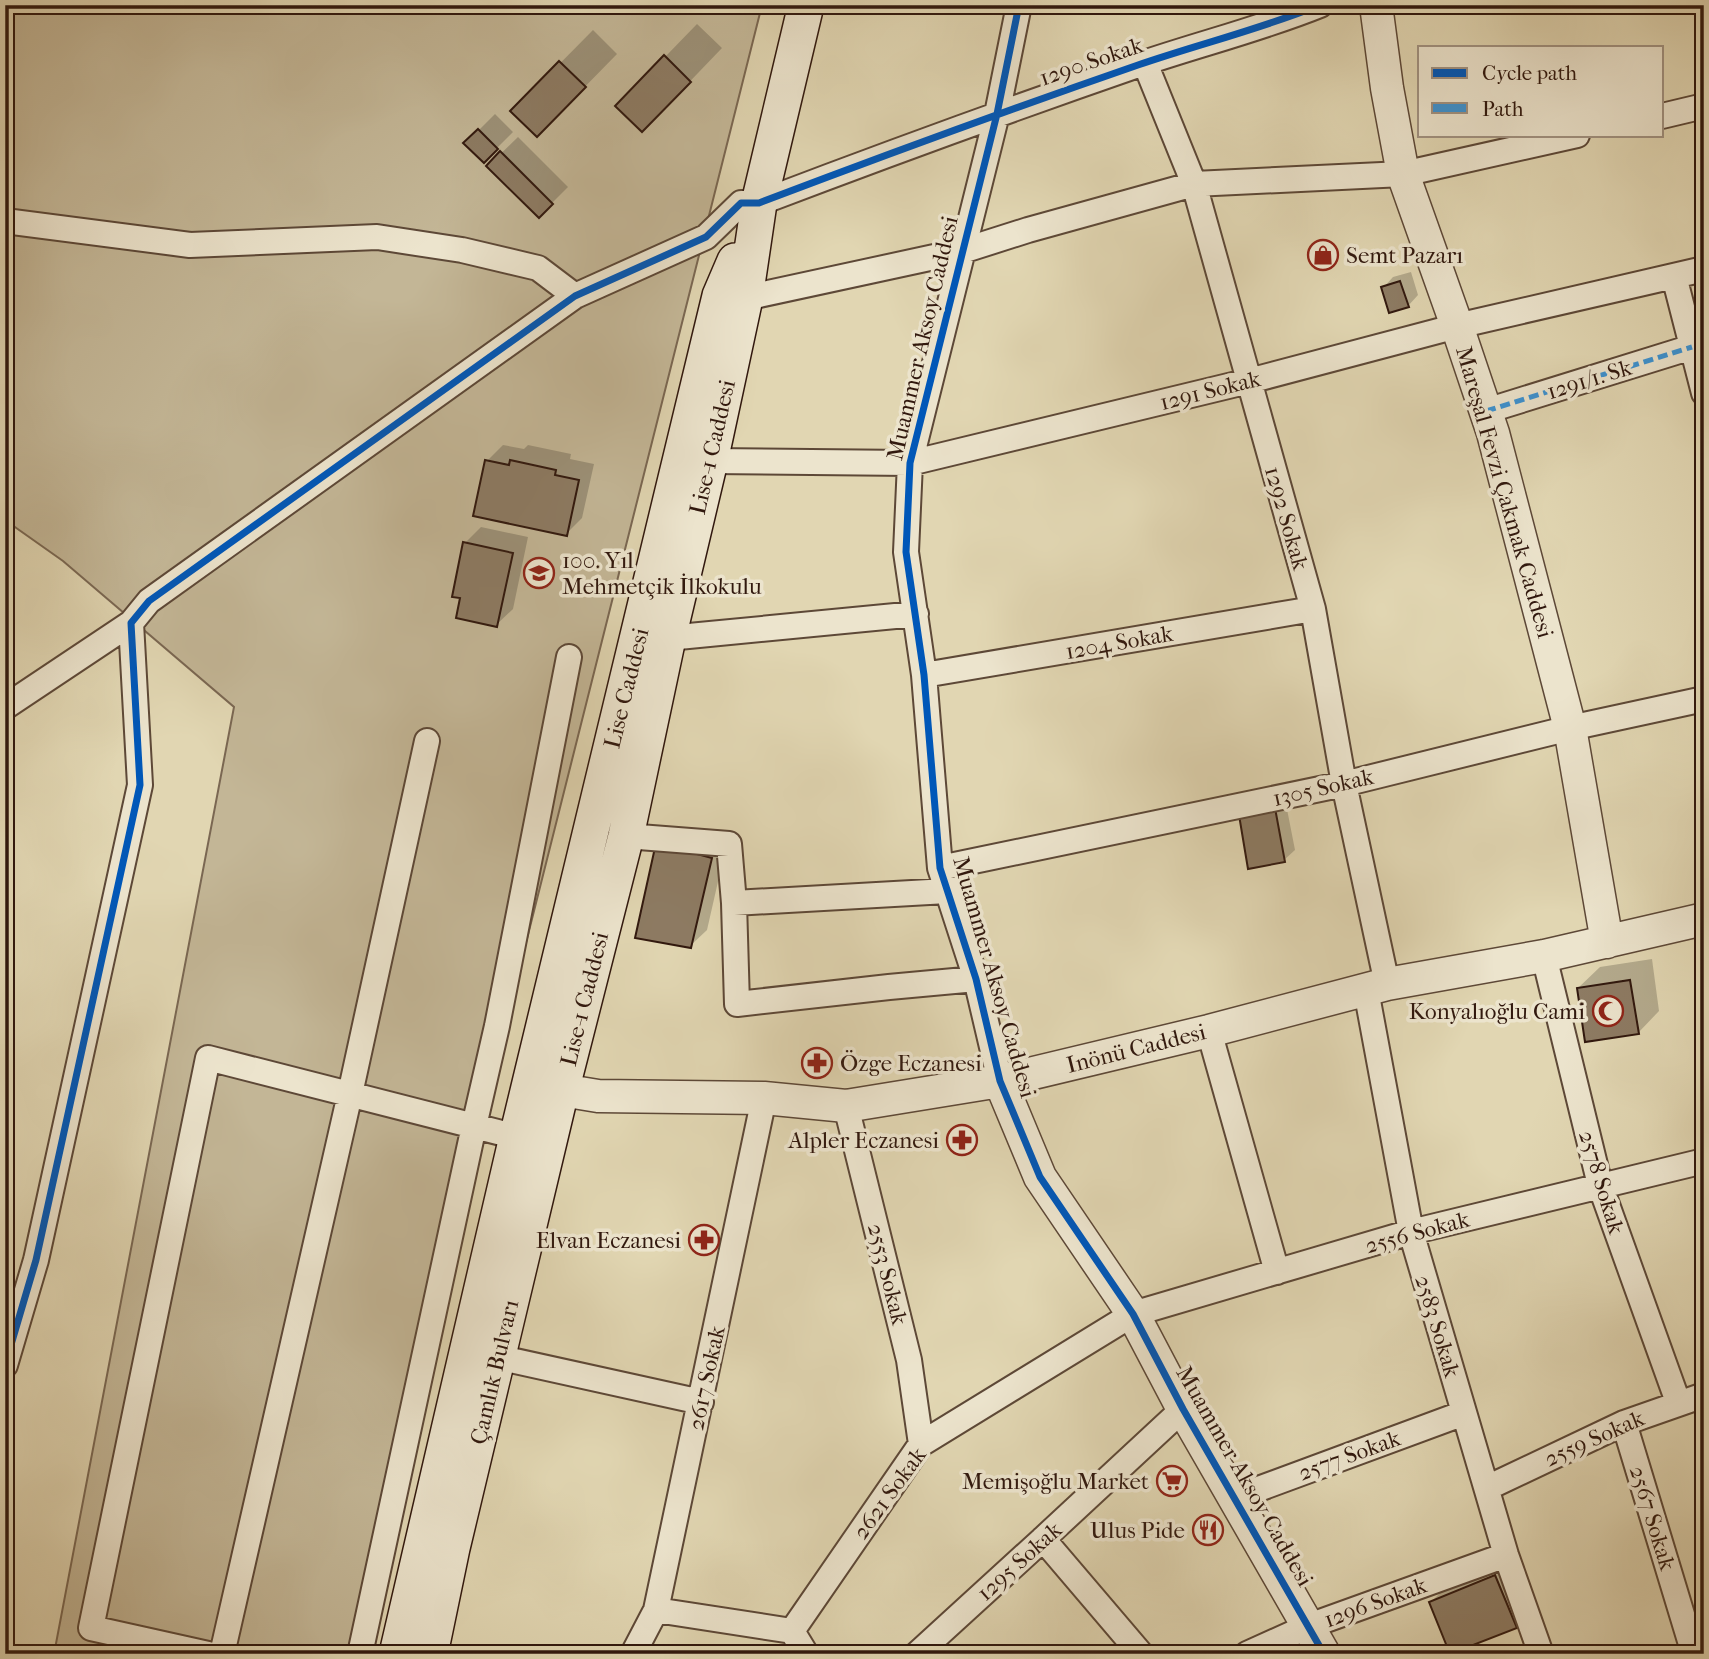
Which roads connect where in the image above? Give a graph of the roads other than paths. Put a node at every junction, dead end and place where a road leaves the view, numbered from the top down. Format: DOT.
graph roads {
  1 [pos="806,5"];
  2 [pos="1019,5"];
  3 [pos="1320,5"];
  4 [pos="1376,5"];
  5 [pos="1279,13"];
  6 [pos="1145,63"];
  7 [pos="1704,106"];
  8 [pos="997,114"];
  9 [pos="1664,116"];
  10 [pos="1573,136"];
  11 [pos="1403,174"];
  12 [pos="1194,184"];
  13 [pos="759,203"];
  14 [pos="5,222"];
  15 [pos="962,251"];
  16 [pos="1704,269"];
  17 [pos="1674,276"];
  18 [pos="575,296"];
  19 [pos="745,298"];
  20 [pos="1457,326"];
  21 [pos="1692,347"];
  22 [pos="1249,381"];
  23 [pos="1703,387"];
  24 [pos="1486,411"];
  25 [pos="710,461"];
  26 [pos="910,463"];
  27 [pos="1313,610"];
  28 [pos="916,614"];
  29 [pos="131,622"];
  30 [pos="668,638"];
  31 [pos="569,657"];
  32 [pos="925,675"];
  33 [pos="1704,699"];
  34 [pos="5,707"];
  35 [pos="1570,728"];
  36 [pos="427,741"];
  37 [pos="1344,784"];
  38 [pos="626,836"];
  39 [pos="944,880"];
  40 [pos="734,903"];
  41 [pos="1704,919"];
  42 [pos="1607,942"];
  43 [pos="1544,956"];
  44 [pos="976,979"];
  45 [pos="1376,987"];
  46 [pos="1209,1031"];
  47 [pos="1000,1081"];
  48 [pos="546,1088"];
  49 [pos="349,1094"];
  50 [pos="765,1098"];
  51 [pos="846,1106"];
  52 [pos="474,1126"];
  53 [pos="517,1137"];
  54 [pos="1704,1161"];
  55 [pos="1600,1185"];
  56 [pos="1410,1232"];
  57 [pos="1277,1272"];
  58 [pos="1133,1314"];
  59 [pos="497,1357"];
  60 [pos="5,1365"];
  61 [pos="1704,1395"];
  62 [pos="701,1402"];
  63 [pos="1678,1402"];
  64 [pos="1182,1409"];
  65 [pos="1464,1413"];
  66 [pos="1625,1423"];
  67 [pos="921,1444"];
  68 [pos="1487,1488"];
  69 [pos="1234,1498"];
  70 [pos="1043,1539"];
  71 [pos="1506,1555"];
  72 [pos="656,1610"];
  73 [pos="1310,1626"];
  74 [pos="792,1631"];
  75 [pos="208,1654"];
  76 [pos="222,1654"];
  77 [pos="360,1654"];
  78 [pos="397,1654"];
  79 [pos="430,1654"];
  80 [pos="633,1654"];
  81 [pos="806,1654"];
  82 [pos="917,1654"];
  83 [pos="1141,1654"];
  84 [pos="1247,1654"];
  85 [pos="1324,1654"];
  86 [pos="1541,1654"];
  87 [pos="1694,1654"];
  1 -- 13 [label="main road, Lise-1 Caddesi"];
  2 -- 8 [label="street, Muammer Aksoy Caddesi"];
  3 -- 5 [label="street, 1290 Sokak"];
  4 -- 11 [label="street, Mareşal Fevzi Çakmak Caddesi"];
  5 -- 6 [label="street, 1290 Sokak"];
  6 -- 8 [label="street, 1290 Sokak"];
  6 -- 12 [label="street, 1292 Sokak"];
  7 -- 9 [label="street"];
  8 -- 13 [label="street, 1290 Sokak"];
  8 -- 15 [label="street, Muammer Aksoy Caddesi"];
  10 -- 11 [label="street"];
  11 -- 12 [label="street"];
  11 -- 20 [label="street, Mareşal Fevzi Çakmak Caddesi"];
  12 -- 15 [label="street"];
  12 -- 22 [label="street, 1292 Sokak"];
  13 -- 18 [label="street, 1290 Sokak"];
  13 -- 19 [label="main road, Lise-1 Caddesi"];
  13 -- 48 [label="main road, Lise Caddesi"];
  14 -- 18 [label="street"];
  15 -- 19 [label="street"];
  15 -- 26 [label="street, Muammer Aksoy Caddesi"];
  16 -- 17 [label="street, 1291 Sokak"];
  17 -- 20 [label="street, 1291 Sokak"];
  17 -- 21 [label="street"];
  18 -- 29 [label="street, 1290 Sokak"];
  19 -- 25 [label="main road, Lise-1 Caddesi"];
  20 -- 22 [label="street, 1291 Sokak"];
  20 -- 24 [label="street, Mareşal Fevzi Çakmak Caddesi"];
  21 -- 23 [label="street"];
  21 -- 24 [label="street, 1291/1. Sk"];
  22 -- 26 [label="street, 1291 Sokak"];
  22 -- 27 [label="street, 1292 Sokak"];
  24 -- 35 [label="street, Mareşal Fevzi Çakmak Caddesi"];
  25 -- 26 [label="street, 1291 Sokak"];
  25 -- 30 [label="main road, Lise-1 Caddesi"];
  26 -- 28 [label="street, Muammer Aksoy Caddesi"];
  27 -- 32 [label="street, 1204 Sokak"];
  27 -- 37 [label="street, 1292 Sokak"];
  28 -- 30 [label="street"];
  28 -- 32 [label="street, Muammer Aksoy Caddesi"];
  29 -- 34 [label="street, 1290 Sokak"];
  29 -- 60 [label="street"];
  30 -- 38 [label="main road, Lise-1 Caddesi"];
  31 -- 52 [label="street"];
  32 -- 39 [label="street, Muammer Aksoy Caddesi"];
  33 -- 35 [label="street, 1305 Sokak"];
  35 -- 37 [label="street, 1305 Sokak"];
  35 -- 42 [label="street, Mareşal Fevzi Çakmak Caddesi"];
  36 -- 49 [label="street"];
  37 -- 39 [label="street, 1305 Sokak"];
  37 -- 45 [label="street, 1292 Sokak"];
  38 -- 40 [label="street"];
  38 -- 48 [label="main road, Lise-1 Caddesi"];
  39 -- 40 [label="street, 1305 Sokak"];
  39 -- 44 [label="street, Muammer Aksoy Caddesi"];
  40 -- 44 [label="street"];
  41 -- 42 [label="street, Inönü Caddesi"];
  42 -- 43 [label="street, Inönü Caddesi"];
  43 -- 45 [label="street, Inönü Caddesi"];
  43 -- 55 [label="street, 2578 Sokak"];
  44 -- 47 [label="street, Muammer Aksoy Caddesi"];
  45 -- 46 [label="street, Inönü Caddesi"];
  45 -- 56 [label="street, 2583 Sokak"];
  46 -- 47 [label="street, Inönü Caddesi"];
  46 -- 57 [label="street"];
  47 -- 51 [label="street, Inönü Caddesi"];
  47 -- 58 [label="street, Muammer Aksoy Caddesi"];
  48 -- 50 [label="street, Inönü Caddesi"];
  48 -- 53 [label="main road, Lise Caddesi"];
  48 -- 59 [label="main road, Çamlık Bulvarı"];
  49 -- 52 [label="street"];
  49 -- 75 [label="street"];
  49 -- 76 [label="street"];
  50 -- 51 [label="street, Inönü Caddesi"];
  50 -- 62 [label="street, 2617 Sokak"];
  51 -- 67 [label="street, 2553 Sokak"];
  52 -- 53 [label="street"];
  52 -- 77 [label="street"];
  53 -- 78 [label="main road, Çamlık Bulvarı"];
  54 -- 55 [label="street, 2556 Sokak"];
  55 -- 56 [label="street, 2556 Sokak"];
  55 -- 63 [label="street, 2578 Sokak"];
  56 -- 57 [label="street, 2556 Sokak"];
  56 -- 65 [label="street, 2583 Sokak"];
  57 -- 58 [label="street, 2556 Sokak"];
  58 -- 64 [label="street, Muammer Aksoy Caddesi"];
  58 -- 67 [label="street, 2621 Sokak"];
  59 -- 62 [label="street"];
  59 -- 79 [label="main road, Çamlık Bulvarı"];
  61 -- 63 [label="street, 2559 Sokak"];
  62 -- 72 [label="street, 2617 Sokak"];
  63 -- 66 [label="street, 2559 Sokak"];
  64 -- 69 [label="street, Muammer Aksoy Caddesi"];
  64 -- 70 [label="street, 1295 Sokak"];
  65 -- 68 [label="street, 2583 Sokak"];
  65 -- 69 [label="street, 2577 Sokak"];
  66 -- 68 [label="street, 2559 Sokak"];
  66 -- 87 [label="street, 2567 Sokak"];
  67 -- 74 [label="street, 2621 Sokak"];
  68 -- 71 [label="street, 2583 Sokak"];
  69 -- 73 [label="street, Muammer Aksoy Caddesi"];
  70 -- 82 [label="street, 1295 Sokak"];
  70 -- 83 [label="street"];
  71 -- 73 [label="street, 1296 Sokak"];
  71 -- 86 [label="street, 2583 Sokak"];
  72 -- 74 [label="street"];
  72 -- 80 [label="street, 2617 Sokak"];
  73 -- 84 [label="street, 1296 Sokak"];
  73 -- 85 [label="street, Muammer Aksoy Caddesi"];
  74 -- 81 [label="street"];
}
